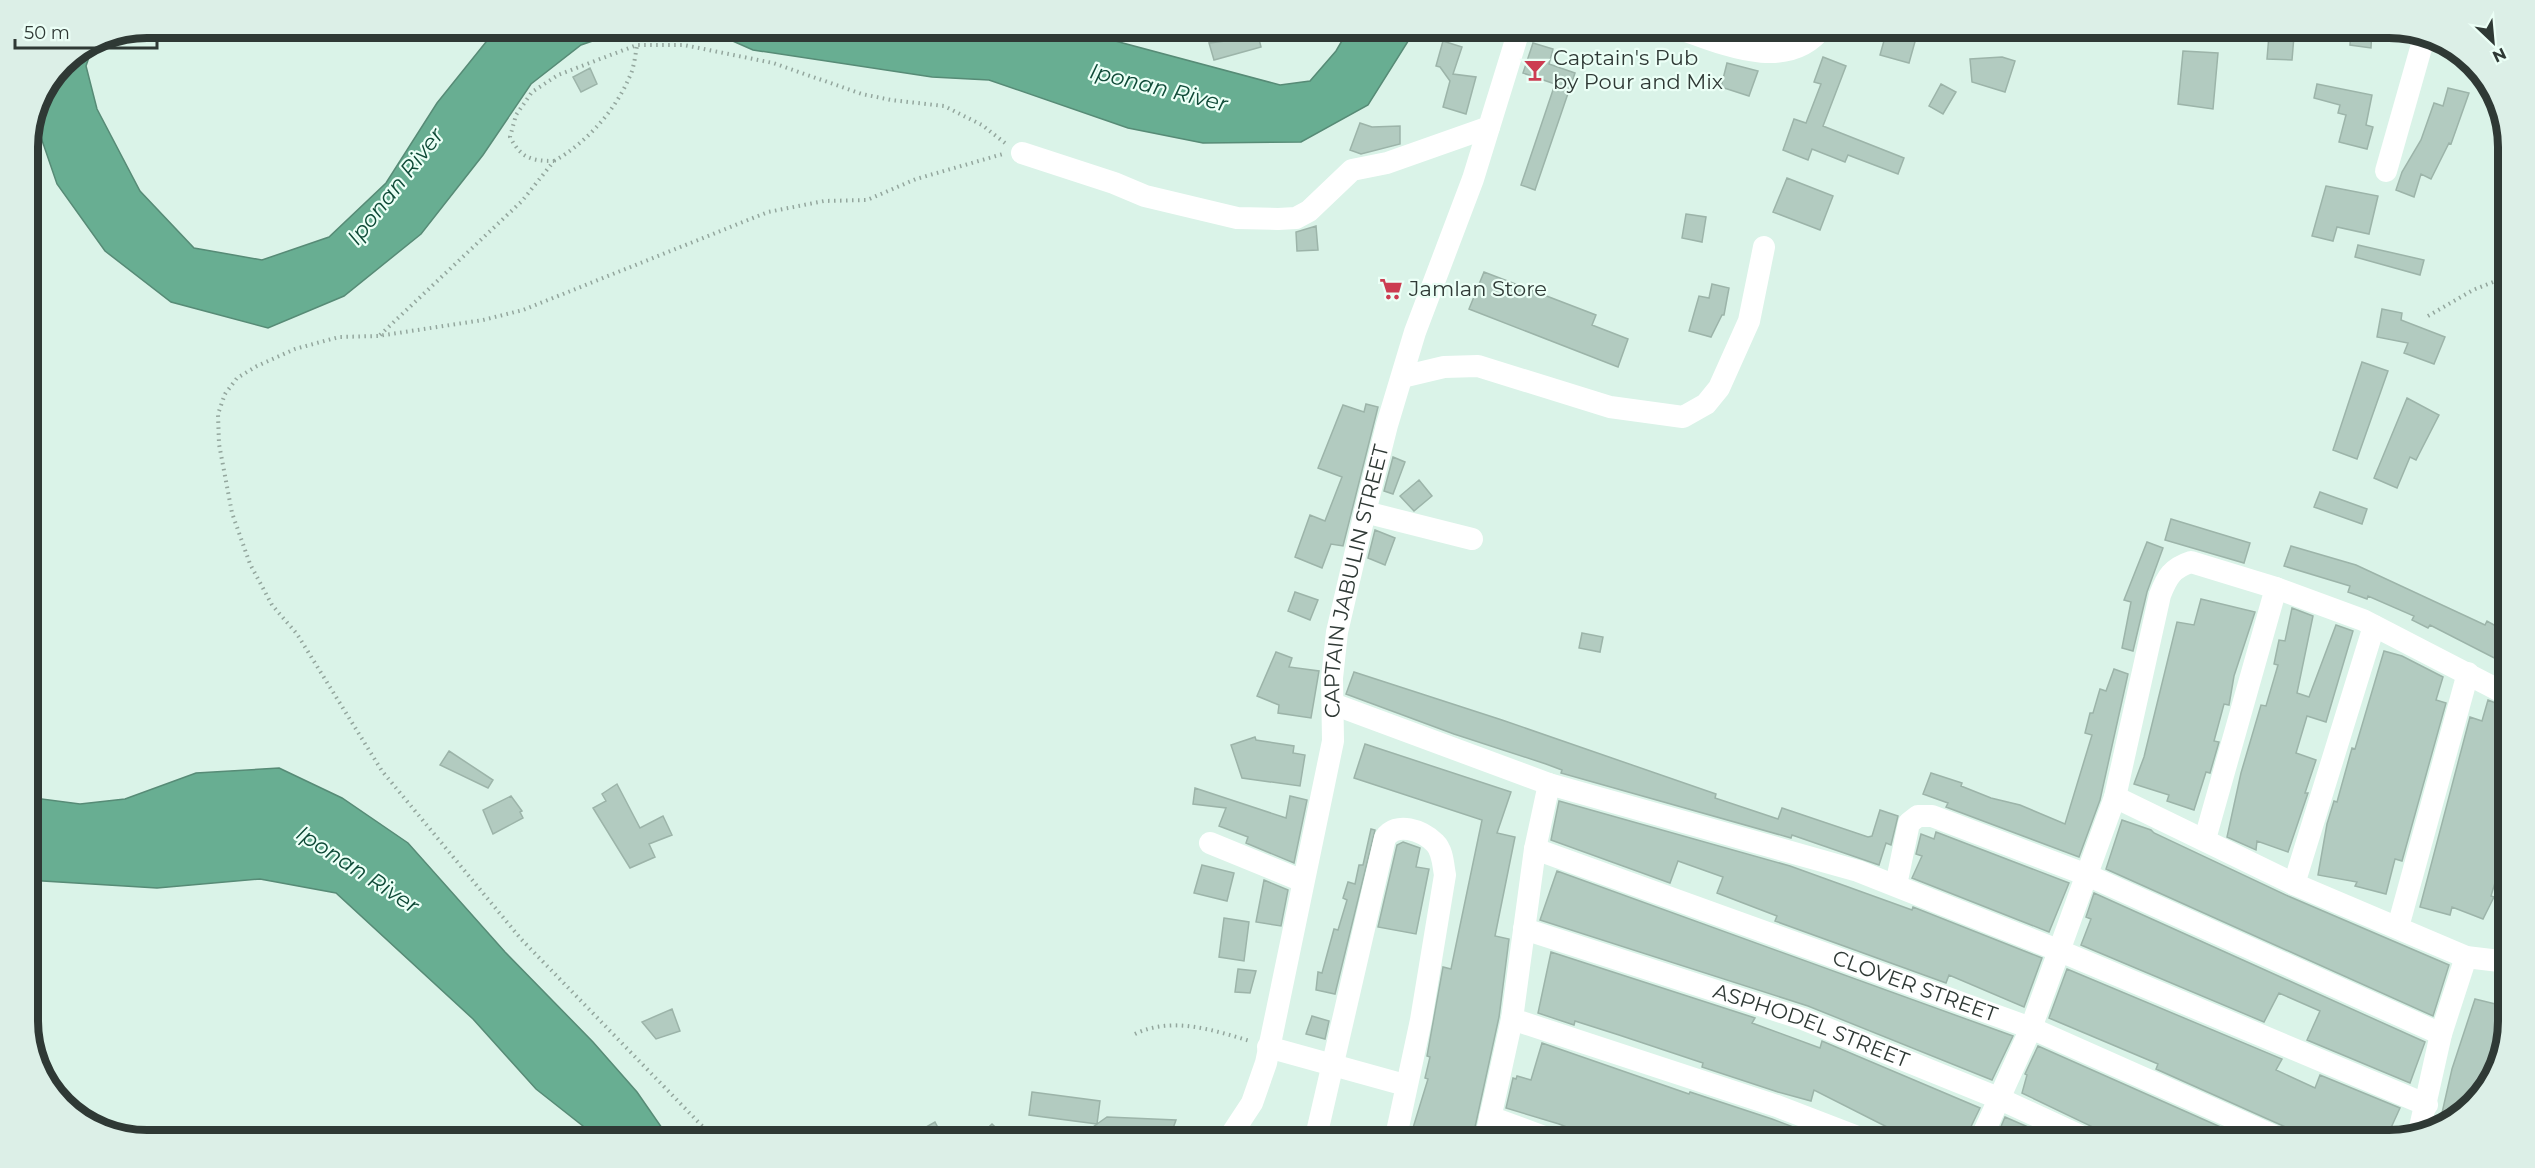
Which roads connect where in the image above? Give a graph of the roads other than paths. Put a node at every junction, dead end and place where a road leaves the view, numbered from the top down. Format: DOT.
graph roads {
  1 [pos="1517,38"];
  2 [pos="1706,38"];
  3 [pos="1811,38"];
  4 [pos="2422,43"];
  5 [pos="1489,127"];
  6 [pos="1022,153"];
  7 [pos="2386,171"];
  8 [pos="1764,247"];
  9 [pos="1402,376"];
  10 [pos="1365,512"];
  11 [pos="1472,539"];
  12 [pos="2276,588"];
  13 [pos="2374,626"];
  14 [pos="2468,673"];
  15 [pos="2498,689"];
  16 [pos="1333,704"];
  17 [pos="1549,784"];
  18 [pos="2115,797"];
  19 [pos="2205,839"];
  20 [pos="1210,843"];
  21 [pos="1535,849"];
  22 [pos="2087,875"];
  23 [pos="1303,881"];
  24 [pos="2294,884"];
  25 [pos="1896,885"];
  26 [pos="2398,927"];
  27 [pos="1524,929"];
  28 [pos="2060,951"];
  29 [pos="2498,955"];
  30 [pos="2466,957"];
  31 [pos="1512,1019"];
  32 [pos="2031,1028"];
  33 [pos="2441,1034"];
  34 [pos="1268,1047"];
  35 [pos="1333,1066"];
  36 [pos="1405,1084"];
  37 [pos="1998,1098"];
  38 [pos="2427,1105"];
  39 [pos="1490,1116"];
  40 [pos="2421,1125"];
  41 [pos="1234,1130"];
  42 [pos="1318,1130"];
  43 [pos="1397,1130"];
  44 [pos="1487,1130"];
  45 [pos="1526,1130"];
  46 [pos="1839,1130"];
  47 [pos="1985,1130"];
  48 [pos="2067,1130"];
  49 [pos="2260,1130"];
  1 -- 5 [label="street, CAPTAIN JABULIN STREET"];
  2 -- 3 [label="street"];
  4 -- 7 [label="street"];
  5 -- 6 [label="street"];
  5 -- 9 [label="street, CAPTAIN JABULIN STREET"];
  8 -- 9 [label="street"];
  9 -- 10 [label="street, CAPTAIN JABULIN STREET"];
  10 -- 11 [label="street"];
  10 -- 16 [label="street, CAPTAIN JABULIN STREET"];
  12 -- 13 [label="street"];
  12 -- 18 [label="street"];
  12 -- 19 [label="street"];
  13 -- 14 [label="street"];
  13 -- 24 [label="street"];
  14 -- 15 [label="street"];
  14 -- 26 [label="street"];
  16 -- 17 [label="street"];
  16 -- 23 [label="street, CAPTAIN JABULIN STREET"];
  17 -- 21 [label="street"];
  17 -- 25 [label="street"];
  18 -- 19 [label="street"];
  18 -- 22 [label="street"];
  19 -- 24 [label="street"];
  20 -- 23 [label="street"];
  21 -- 27 [label="street"];
  21 -- 32 [label="street, CLOVER STREET"];
  22 -- 25 [label="street"];
  22 -- 28 [label="street"];
  22 -- 33 [label="street"];
  23 -- 34 [label="street, CAPTAIN JABULIN STREET"];
  24 -- 26 [label="street"];
  25 -- 28 [label="street"];
  26 -- 30 [label="street"];
  27 -- 31 [label="street"];
  27 -- 37 [label="street, ASPHODEL STREET"];
  28 -- 32 [label="street"];
  28 -- 38 [label="street"];
  29 -- 30 [label="street"];
  30 -- 33 [label="street"];
  31 -- 39 [label="street"];
  31 -- 46 [label="street"];
  32 -- 37 [label="street"];
  32 -- 49 [label="street, CLOVER STREET"];
  33 -- 38 [label="street"];
  34 -- 35 [label="street"];
  34 -- 41 [label="street, CAPTAIN JABULIN STREET"];
  35 -- 36 [label="street"];
  35 -- 36 [label="street"];
  35 -- 42 [label="street"];
  36 -- 43 [label="street"];
  37 -- 47 [label="street"];
  37 -- 48 [label="street, ASPHODEL STREET"];
  38 -- 40 [label="street"];
  39 -- 44 [label="street"];
  39 -- 45 [label="street"];
}
